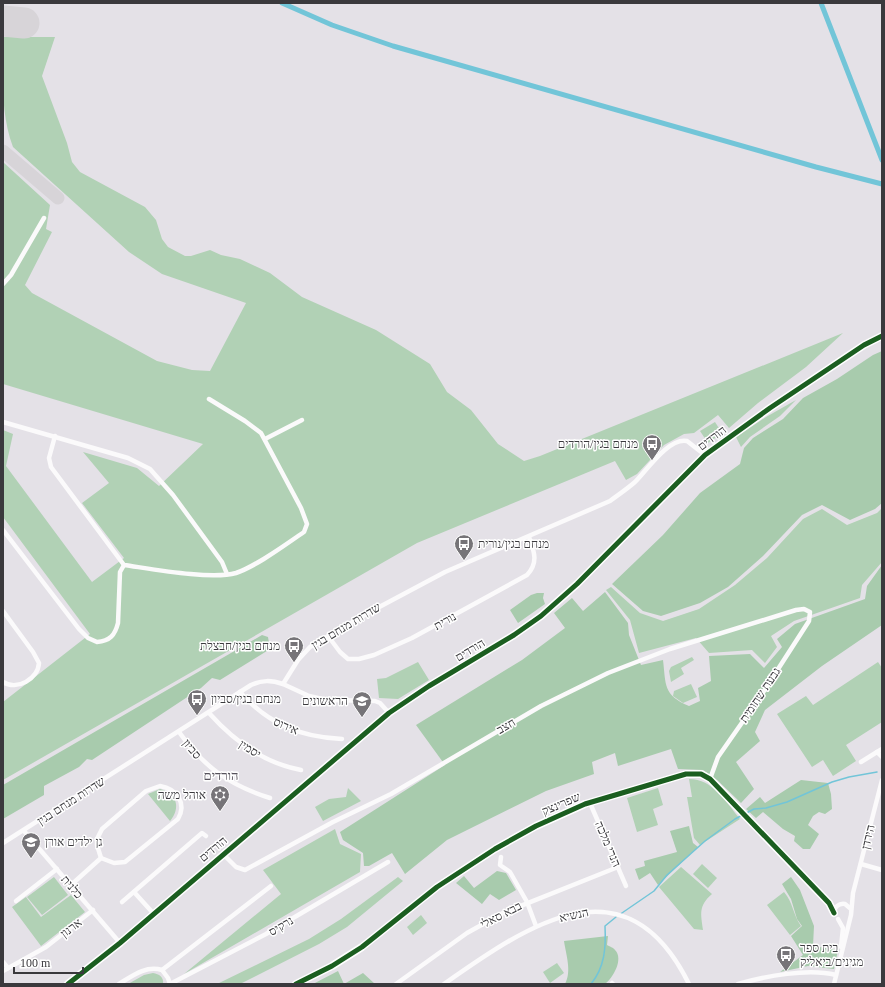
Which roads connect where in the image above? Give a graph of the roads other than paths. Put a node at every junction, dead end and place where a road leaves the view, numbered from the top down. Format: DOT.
graph roads {
  1 [pos="44,218"];
  2 [pos="3,284"];
  3 [pos="882,336"];
  4 [pos="209,399"];
  5 [pos="302,420"];
  6 [pos="3,422"];
  7 [pos="56,436"];
  8 [pos="264,439"];
  9 [pos="705,455"];
  10 [pos="3,530"];
  11 [pos="529,537"];
  12 [pos="124,565"];
  13 [pos="227,574"];
  14 [pos="3,611"];
  15 [pos="810,612"];
  16 [pos="328,636"];
  17 [pos="3,682"];
  18 [pos="283,684"];
  19 [pos="240,692"];
  20 [pos="209,713"];
  21 [pos="389,713"];
  22 [pos="179,732"];
  23 [pos="342,739"];
  24 [pos="882,749"];
  25 [pos="877,752"];
  26 [pos="882,757"];
  27 [pos="862,762"];
  28 [pos="301,770"];
  29 [pos="710,779"];
  30 [pos="881,783"];
  31 [pos="270,798"];
  32 [pos="590,803"];
  33 [pos="24,831"];
  34 [pos="206,836"];
  35 [pos="3,843"];
  36 [pos="223,854"];
  37 [pos="501,857"];
  38 [pos="101,858"];
  39 [pos="388,862"];
  40 [pos="861,864"];
  41 [pos="618,867"];
  42 [pos="57,869"];
  43 [pos="882,870"];
  44 [pos="71,885"];
  45 [pos="271,886"];
  46 [pos="626,886"];
  47 [pos="134,892"];
  48 [pos="853,894"];
  49 [pos="826,900"];
  50 [pos="16,901"];
  51 [pos="122,902"];
  52 [pos="527,902"];
  53 [pos="841,904"];
  54 [pos="851,909"];
  55 [pos="92,910"];
  56 [pos="153,913"];
  57 [pos="834,913"];
  58 [pos="851,915"];
  59 [pos="838,919"];
  60 [pos="536,926"];
  61 [pos="120,942"];
  62 [pos="3,962"];
  63 [pos="8,968"];
  64 [pos="162,970"];
  65 [pos="3,971"];
  66 [pos="837,972"];
  67 [pos="68,984"];
  68 [pos="119,984"];
  69 [pos="170,984"];
  70 [pos="296,984"];
  71 [pos="396,984"];
  72 [pos="444,984"];
  73 [pos="690,984"];
  74 [pos="738,984"];
  75 [pos="834,984"];
  1 -- 2 [label="street"];
  3 -- 9 [label="street, הורדים"];
  4 -- 8 [label="street"];
  5 -- 8 [label="street"];
  6 -- 7 [label="street"];
  7 -- 12 [label="street"];
  7 -- 13 [label="street"];
  8 -- 13 [label="street"];
  9 -- 11 [label="street, שדרות מנחם בגין"];
  9 -- 21 [label="street, הורדים"];
  10 -- 12 [label="street"];
  11 -- 16 [label="street, שדרות מנחם בגין"];
  11 -- 16 [label="street, נורית"];
  12 -- 13 [label="street"];
  14 -- 17 [label="street"];
  15 -- 29 [label="street, גבעת שחומית"];
  15 -- 36 [label="street, חצב"];
  16 -- 18 [label="street, שדרות מנחם בגין"];
  18 -- 19 [label="street, שדרות מנחם בגין"];
  18 -- 21 [label="street"];
  19 -- 20 [label="street, שדרות מנחם בגין"];
  19 -- 23 [label="street, אירוס"];
  20 -- 22 [label="street, שדרות מנחם בגין"];
  20 -- 28 [label="street, יסמין"];
  21 -- 36 [label="street, הורדים"];
  22 -- 31 [label="street, סביון"];
  22 -- 33 [label="street, שדרות מנחם בגין"];
  24 -- 25 [label="street"];
  25 -- 26 [label="street"];
  25 -- 27 [label="street"];
  29 -- 32 [label="street, שפרינצק"];
  29 -- 49 [label="street"];
  30 -- 40 [label="street, הירדן"];
  32 -- 41 [label="street, הנרי מלכה"];
  32 -- 70 [label="street, שפרינצק"];
  33 -- 35 [label="street, שדרות מנחם בגין"];
  33 -- 42 [label="street, כלנית"];
  34 -- 47 [label="street"];
  36 -- 56 [label="street, הורדים"];
  37 -- 52 [label="street"];
  38 -- 38 [label="street"];
  38 -- 44 [label="street"];
  39 -- 69 [label="street, נרקיס"];
  40 -- 43 [label="street"];
  40 -- 48 [label="street, הירדן"];
  41 -- 46 [label="street, הנרי מלכה"];
  41 -- 52 [label="street, בבא סאלי"];
  42 -- 44 [label="street, כלנית"];
  42 -- 50 [label="street"];
  44 -- 55 [label="street, כלנית"];
  45 -- 64 [label="street"];
  47 -- 51 [label="street"];
  47 -- 56 [label="street"];
  48 -- 53 [label="street"];
  48 -- 54 [label="street, הירדן"];
  49 -- 53 [label="street"];
  49 -- 57 [label="street"];
  52 -- 60 [label="street"];
  52 -- 71 [label="street, בבא סאלי"];
  53 -- 54 [label="street"];
  53 -- 57 [label="street"];
  54 -- 58 [label="street"];
  55 -- 61 [label="street, כלנית"];
  55 -- 63 [label="street, ארנון"];
  56 -- 61 [label="street, הורדים"];
  57 -- 59 [label="street"];
  58 -- 59 [label="street"];
  58 -- 66 [label="street"];
  59 -- 66 [label="street"];
  60 -- 72 [label="street, הנשיא"];
  60 -- 73 [label="street, הנשיא"];
  61 -- 67 [label="street, הורדים"];
  62 -- 63 [label="street"];
  63 -- 65 [label="street, ארנון"];
  64 -- 68 [label="street"];
  64 -- 69 [label="street"];
  66 -- 74 [label="street"];
  66 -- 75 [label="street"];
}
